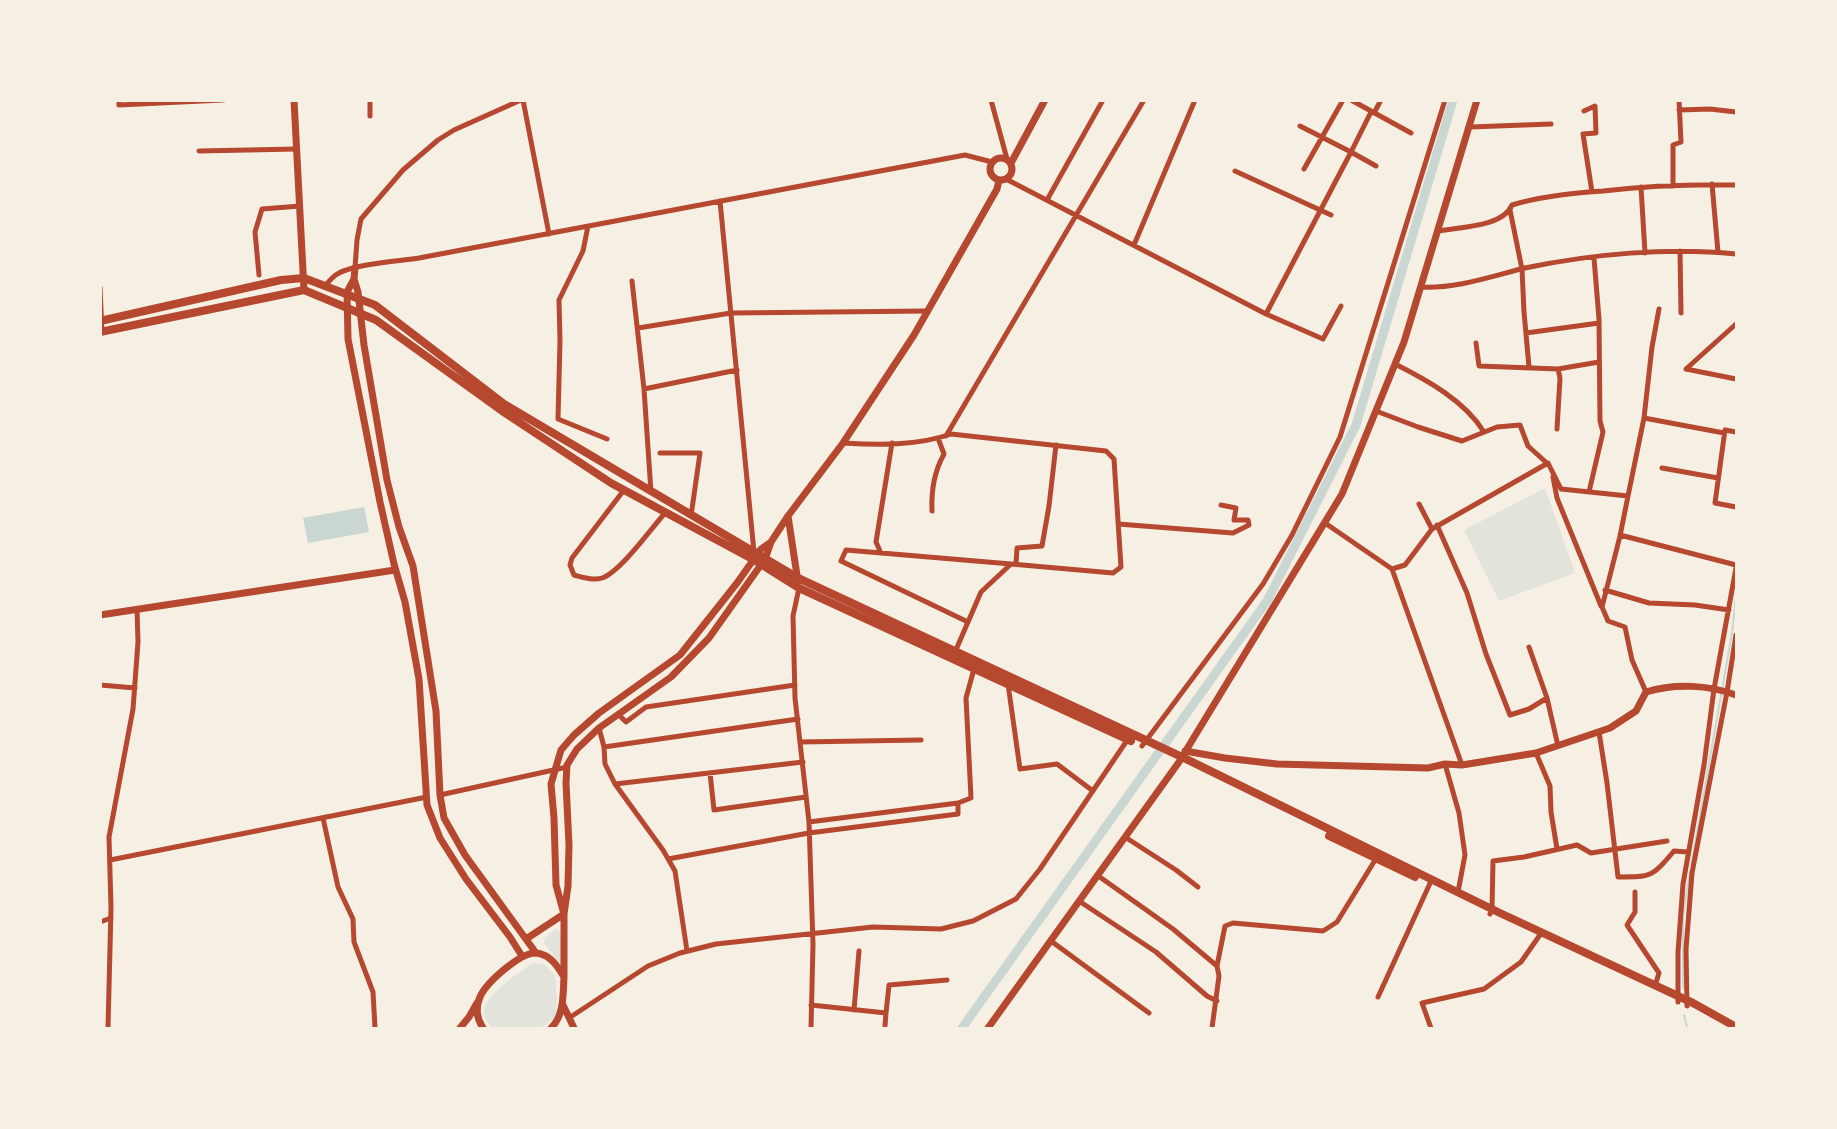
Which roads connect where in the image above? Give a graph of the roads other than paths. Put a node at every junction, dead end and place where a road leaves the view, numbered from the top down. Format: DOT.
graph roads {
  1 [pos="119,100"];
  2 [pos="223,100"];
  3 [pos="294,100"];
  4 [pos="370,100"];
  5 [pos="522,100"];
  6 [pos="991,100"];
  7 [pos="1045,100"];
  8 [pos="1103,100"];
  9 [pos="1144,100"];
  10 [pos="1195,100"];
  11 [pos="1343,100"];
  12 [pos="1350,100"];
  13 [pos="1381,100"];
  14 [pos="1445,100"];
  15 [pos="1478,100"];
  16 [pos="1679,100"];
  17 [pos="1680,110"];
  18 [pos="1584,111"];
  19 [pos="1373,112"];
  20 [pos="1737,112"];
  21 [pos="370,116"];
  22 [pos="1551,124"];
  23 [pos="1300,126"];
  24 [pos="1470,127"];
  25 [pos="1411,133"];
  26 [pos="1322,137"];
  27 [pos="296,148"];
  28 [pos="199,151"];
  29 [pos="1351,152"];
  30 [pos="1009,161"];
  31 [pos="992,162"];
  32 [pos="1376,166"];
  33 [pos="1304,170"];
  34 [pos="1235,171"];
  35 [pos="1003,180"];
  36 [pos="1712,184"];
  37 [pos="1737,184"];
  38 [pos="1673,186"];
  39 [pos="1641,187"];
  40 [pos="1592,192"];
  41 [pos="1047,200"];
  42 [pos="720,201"];
  43 [pos="300,206"];
  44 [pos="1321,210"];
  45 [pos="1510,210"];
  46 [pos="1075,214"];
  47 [pos="1331,215"];
  48 [pos="588,226"];
  49 [pos="1439,231"];
  50 [pos="549,234"];
  51 [pos="1134,244"];
  52 [pos="1680,251"];
  53 [pos="1718,252"];
  54 [pos="1645,253"];
  55 [pos="1737,254"];
  56 [pos="1594,258"];
  57 [pos="356,268"];
  58 [pos="1522,269"];
  59 [pos="259,275"];
  60 [pos="304,278"];
  61 [pos="354,279"];
  62 [pos="632,281"];
  63 [pos="325,286"];
  64 [pos="100,287"];
  65 [pos="1421,287"];
  66 [pos="304,290"];
  67 [pos="224,293"];
  68 [pos="347,294"];
  69 [pos="359,299"];
  70 [pos="227,305"];
  71 [pos="1341,306"];
  72 [pos="347,308"];
  73 [pos="1659,309"];
  74 [pos="928,311"];
  75 [pos="731,313"];
  76 [pos="1681,313"];
  77 [pos="361,314"];
  78 [pos="1266,314"];
  79 [pos="101,321"];
  80 [pos="1599,323"];
  81 [pos="1737,324"];
  82 [pos="638,328"];
  83 [pos="101,332"];
  84 [pos="1526,333"];
  85 [pos="1476,343"];
  86 [pos="1599,363"];
  87 [pos="1395,364"];
  88 [pos="1529,367"];
  89 [pos="1558,369"];
  90 [pos="737,370"];
  91 [pos="1737,379"];
  92 [pos="644,389"];
  93 [pos="1376,411"];
  94 [pos="1644,418"];
  95 [pos="558,419"];
  96 [pos="1557,429"];
  97 [pos="1725,430"];
  98 [pos="1484,432"];
  99 [pos="1737,432"];
  100 [pos="946,436"];
  101 [pos="558,437"];
  102 [pos="938,438"];
  103 [pos="607,439"];
  104 [pos="843,443"];
  105 [pos="892,443"];
  106 [pos="1056,445"];
  107 [pos="660,453"];
  108 [pos="1548,463"];
  109 [pos="1662,468"];
  110 [pos="1718,478"];
  111 [pos="624,490"];
  112 [pos="651,492"];
  113 [pos="1589,492"];
  114 [pos="1628,496"];
  115 [pos="1419,504"];
  116 [pos="1221,505"];
  117 [pos="1737,507"];
  118 [pos="932,511"];
  119 [pos="665,513"];
  120 [pos="691,516"];
  121 [pos="788,516"];
  122 [pos="1325,523"];
  123 [pos="1118,524"];
  124 [pos="1435,527"];
  125 [pos="1620,535"];
  126 [pos="880,551"];
  127 [pos="758,558"];
  128 [pos="1013,564"];
  129 [pos="1737,567"];
  130 [pos="395,570"];
  131 [pos="1392,570"];
  132 [pos="798,578"];
  133 [pos="798,588"];
  134 [pos="1605,590"];
  135 [pos="1602,607"];
  136 [pos="137,609"];
  137 [pos="1729,610"];
  138 [pos="100,615"];
  139 [pos="968,622"];
  140 [pos="1737,635"];
  141 [pos="1529,647"];
  142 [pos="955,652"];
  143 [pos="974,669"];
  144 [pos="1008,684"];
  145 [pos="100,685"];
  146 [pos="795,685"];
  147 [pos="135,688"];
  148 [pos="1714,689"];
  149 [pos="1646,692"];
  150 [pos="1726,692"];
  151 [pos="1737,695"];
  152 [pos="1546,698"];
  153 [pos="618,714"];
  154 [pos="1086,717"];
  155 [pos="798,719"];
  156 [pos="599,728"];
  157 [pos="1599,732"];
  158 [pos="1128,739"];
  159 [pos="921,740"];
  160 [pos="800,742"];
  161 [pos="1145,744"];
  162 [pos="1558,746"];
  163 [pos="604,747"];
  164 [pos="1536,753"];
  165 [pos="1182,757"];
  166 [pos="802,762"];
  167 [pos="1445,764"];
  168 [pos="1462,765"];
  169 [pos="567,767"];
  170 [pos="555,770"];
  171 [pos="710,773"];
  172 [pos="615,784"];
  173 [pos="1093,791"];
  174 [pos="440,795"];
  175 [pos="427,797"];
  176 [pos="807,797"];
  177 [pos="958,803"];
  178 [pos="323,818"];
  179 [pos="809,822"];
  180 [pos="809,832"];
  181 [pos="1125,837"];
  182 [pos="1667,841"];
  183 [pos="1557,849"];
  184 [pos="1616,849"];
  185 [pos="1688,852"];
  186 [pos="1378,856"];
  187 [pos="668,859"];
  188 [pos="110,860"];
  189 [pos="1097,875"];
  190 [pos="1431,882"];
  191 [pos="1198,887"];
  192 [pos="1458,892"];
  193 [pos="1635,892"];
  194 [pos="1079,901"];
  195 [pos="1491,911"];
  196 [pos="564,914"];
  197 [pos="111,918"];
  198 [pos="100,922"];
  199 [pos="812,933"];
  200 [pos="1540,935"];
  201 [pos="526,939"];
  202 [pos="1050,941"];
  203 [pos="687,951"];
  204 [pos="859,951"];
  205 [pos="536,953"];
  206 [pos="522,956"];
  207 [pos="1217,966"];
  208 [pos="564,977"];
  209 [pos="947,980"];
  210 [pos="1655,986"];
  211 [pos="1378,997"];
  212 [pos="478,1000"];
  213 [pos="1217,1001"];
  214 [pos="1683,1001"];
  215 [pos="562,1002"];
  216 [pos="811,1005"];
  217 [pos="854,1010"];
  218 [pos="886,1013"];
  219 [pos="1149,1013"];
  220 [pos="569,1018"];
  221 [pos="885,1026"];
  222 [pos="1737,1027"];
  223 [pos="108,1029"];
  224 [pos="375,1029"];
  225 [pos="460,1029"];
  226 [pos="483,1029"];
  227 [pos="551,1029"];
  228 [pos="574,1029"];
  229 [pos="811,1029"];
  230 [pos="988,1029"];
  231 [pos="1212,1029"];
  232 [pos="1431,1029"];
  233 [pos="1729,1029"];
  1 -- 2 [label="street"];
  3 -- 27 [label="street"];
  4 -- 21 [label="street"];
  5 -- 50 [label="street"];
  5 -- 57 [label="street"];
  6 -- 30 [label="street"];
  7 -- 30 [label="street"];
  8 -- 41 [label="street"];
  9 -- 46 [label="street"];
  10 -- 51 [label="street"];
  11 -- 26 [label="street"];
  12 -- 19 [label="street"];
  13 -- 19 [label="street"];
  14 -- 161 [label="street"];
  15 -- 24 [label="street"];
  16 -- 17 [label="street"];
  17 -- 20 [label="street"];
  17 -- 38 [label="street"];
  18 -- 40 [label="street"];
  19 -- 25 [label="street"];
  19 -- 29 [label="street"];
  22 -- 24 [label="street"];
  23 -- 26 [label="street"];
  24 -- 49 [label="street"];
  26 -- 29 [label="street"];
  26 -- 33 [label="street"];
  27 -- 28 [label="street"];
  27 -- 43 [label="street"];
  29 -- 32 [label="street"];
  29 -- 44 [label="street"];
  30 -- 31 [label="street"];
  30 -- 35 [label="street"];
  31 -- 35 [label="street"];
  31 -- 42 [label="street"];
  34 -- 44 [label="street"];
  35 -- 41 [label="street"];
  35 -- 74 [label="street"];
  36 -- 37 [label="street"];
  36 -- 38 [label="street"];
  36 -- 53 [label="street"];
  38 -- 39 [label="street"];
  39 -- 40 [label="street"];
  39 -- 54 [label="street"];
  40 -- 45 [label="street"];
  41 -- 46 [label="street"];
  42 -- 48 [label="street"];
  42 -- 75 [label="street"];
  43 -- 59 [label="street"];
  43 -- 60 [label="street"];
  44 -- 47 [label="street"];
  44 -- 78 [label="street"];
  45 -- 49 [label="street"];
  45 -- 58 [label="street"];
  46 -- 51 [label="street"];
  46 -- 100 [label="street"];
  48 -- 50 [label="street"];
  48 -- 95 [label="street"];
  49 -- 65 [label="street"];
  50 -- 57 [label="street"];
  51 -- 78 [label="street"];
  52 -- 53 [label="street"];
  52 -- 54 [label="street"];
  52 -- 76 [label="street"];
  53 -- 55 [label="street"];
  54 -- 56 [label="street"];
  56 -- 58 [label="street"];
  56 -- 80 [label="street"];
  57 -- 61 [label="street"];
  57 -- 63 [label="street"];
  58 -- 65 [label="street"];
  58 -- 84 [label="street"];
  60 -- 63 [label="main road"];
  60 -- 66 [label="street"];
  60 -- 67 [label="main road"];
  61 -- 68 [label="street"];
  61 -- 69 [label="street"];
  62 -- 82 [label="street"];
  63 -- 68 [label="main road"];
  64 -- 79 [label="street"];
  65 -- 87 [label="street"];
  66 -- 70 [label="main road"];
  66 -- 72 [label="main road"];
  67 -- 70 [label="main road"];
  67 -- 79 [label="main road"];
  68 -- 69 [label="main road"];
  68 -- 72 [label="street"];
  69 -- 77 [label="street"];
  69 -- 101 [label="main road"];
  70 -- 83 [label="main road"];
  71 -- 78 [label="street"];
  72 -- 77 [label="main road"];
  72 -- 130 [label="street"];
  73 -- 94 [label="street"];
  74 -- 75 [label="street"];
  74 -- 104 [label="street"];
  75 -- 82 [label="street"];
  75 -- 90 [label="street"];
  77 -- 111 [label="main road"];
  77 -- 174 [label="street"];
  79 -- 83 [label="street"];
  80 -- 84 [label="street"];
  80 -- 86 [label="street"];
  81 -- 91 [label="street"];
  82 -- 92 [label="street"];
  84 -- 88 [label="street"];
  85 -- 88 [label="street"];
  86 -- 89 [label="street"];
  86 -- 113 [label="street"];
  87 -- 93 [label="street"];
  87 -- 98 [label="street"];
  88 -- 89 [label="street"];
  89 -- 96 [label="street"];
  90 -- 92 [label="street"];
  90 -- 127 [label="street"];
  92 -- 112 [label="street"];
  93 -- 98 [label="street"];
  93 -- 122 [label="street"];
  94 -- 97 [label="street"];
  94 -- 114 [label="street"];
  95 -- 101 [label="street"];
  95 -- 103 [label="street"];
  97 -- 99 [label="street"];
  97 -- 110 [label="street"];
  98 -- 108 [label="street"];
  100 -- 102 [label="street"];
  100 -- 106 [label="street"];
  101 -- 112 [label="main road"];
  102 -- 105 [label="street"];
  102 -- 118 [label="street"];
  104 -- 105 [label="street"];
  104 -- 121 [label="street"];
  105 -- 126 [label="street"];
  106 -- 123 [label="street"];
  106 -- 128 [label="street"];
  107 -- 120 [label="street"];
  108 -- 113 [label="street"];
  108 -- 124 [label="street"];
  108 -- 135 [label="street"];
  109 -- 110 [label="street"];
  110 -- 117 [label="street"];
  111 -- 119 [label="main road"];
  111 -- 119 [label="street"];
  112 -- 120 [label="main road"];
  113 -- 114 [label="street"];
  114 -- 125 [label="street"];
  115 -- 124 [label="street"];
  116 -- 123 [label="street"];
  119 -- 127 [label="main road"];
  120 -- 127 [label="main road"];
  121 -- 127 [label="street"];
  121 -- 132 [label="street"];
  122 -- 131 [label="street"];
  122 -- 165 [label="street"];
  123 -- 128 [label="street"];
  124 -- 131 [label="street"];
  124 -- 152 [label="street"];
  125 -- 129 [label="street"];
  125 -- 134 [label="street"];
  126 -- 128 [label="street"];
  126 -- 139 [label="street"];
  127 -- 132 [label="main road"];
  127 -- 133 [label="main road"];
  127 -- 153 [label="street"];
  127 -- 170 [label="street"];
  128 -- 139 [label="street"];
  129 -- 137 [label="street"];
  130 -- 136 [label="street"];
  130 -- 175 [label="street"];
  131 -- 168 [label="street"];
  132 -- 133 [label="street"];
  132 -- 142 [label="main road"];
  133 -- 143 [label="main road"];
  133 -- 146 [label="street"];
  134 -- 135 [label="street"];
  134 -- 137 [label="street"];
  135 -- 149 [label="street"];
  136 -- 138 [label="street"];
  136 -- 147 [label="street"];
  137 -- 148 [label="street"];
  139 -- 142 [label="street"];
  140 -- 150 [label="street"];
  141 -- 152 [label="street"];
  142 -- 154 [label="main road"];
  143 -- 144 [label="main road"];
  143 -- 177 [label="street"];
  144 -- 154 [label="main road"];
  144 -- 173 [label="street"];
  145 -- 147 [label="street"];
  146 -- 153 [label="street"];
  146 -- 155 [label="street"];
  147 -- 188 [label="street"];
  148 -- 149 [label="street"];
  148 -- 150 [label="street"];
  148 -- 185 [label="street"];
  149 -- 157 [label="street"];
  150 -- 151 [label="street"];
  150 -- 214 [label="street"];
  152 -- 162 [label="street"];
  153 -- 156 [label="street"];
  154 -- 158 [label="main road"];
  154 -- 161 [label="main road"];
  155 -- 160 [label="street"];
  155 -- 163 [label="street"];
  156 -- 163 [label="street"];
  156 -- 169 [label="street"];
  157 -- 162 [label="street"];
  157 -- 184 [label="street"];
  158 -- 161 [label="main road"];
  158 -- 173 [label="street"];
  159 -- 160 [label="street"];
  160 -- 166 [label="street"];
  161 -- 165 [label="main road"];
  162 -- 164 [label="street"];
  163 -- 172 [label="street"];
  164 -- 168 [label="street"];
  164 -- 183 [label="street"];
  165 -- 167 [label="street"];
  165 -- 181 [label="street"];
  165 -- 186 [label="main road"];
  166 -- 171 [label="street"];
  166 -- 176 [label="street"];
  167 -- 168 [label="street"];
  167 -- 192 [label="street"];
  169 -- 170 [label="street"];
  169 -- 196 [label="street"];
  170 -- 174 [label="street"];
  170 -- 196 [label="street"];
  171 -- 172 [label="street"];
  171 -- 176 [label="street"];
  172 -- 187 [label="street"];
  173 -- 199 [label="street"];
  174 -- 201 [label="street"];
  175 -- 178 [label="street"];
  175 -- 206 [label="street"];
  176 -- 179 [label="street"];
  177 -- 179 [label="street"];
  177 -- 180 [label="street"];
  178 -- 188 [label="street"];
  178 -- 224 [label="street"];
  179 -- 180 [label="street"];
  180 -- 187 [label="street"];
  180 -- 199 [label="street"];
  181 -- 189 [label="street"];
  181 -- 191 [label="street"];
  182 -- 184 [label="street"];
  183 -- 184 [label="street"];
  183 -- 195 [label="street"];
  184 -- 185 [label="street"];
  185 -- 214 [label="street"];
  186 -- 190 [label="main road"];
  186 -- 207 [label="street"];
  187 -- 203 [label="street"];
  188 -- 197 [label="street"];
  189 -- 194 [label="street"];
  189 -- 207 [label="street"];
  190 -- 192 [label="main road"];
  190 -- 195 [label="main road"];
  190 -- 211 [label="street"];
  192 -- 195 [label="main road"];
  193 -- 210 [label="street"];
  194 -- 202 [label="street"];
  194 -- 213 [label="street"];
  195 -- 200 [label="main road"];
  196 -- 201 [label="street"];
  196 -- 208 [label="street"];
  197 -- 198 [label="street"];
  197 -- 223 [label="street"];
  199 -- 203 [label="street"];
  199 -- 216 [label="street"];
  200 -- 210 [label="main road"];
  200 -- 214 [label="main road"];
  200 -- 232 [label="street"];
  201 -- 205 [label="street"];
  202 -- 219 [label="street"];
  202 -- 230 [label="street"];
  203 -- 220 [label="street"];
  204 -- 217 [label="street"];
  205 -- 206 [label="street"];
  205 -- 208 [label="street"];
  206 -- 212 [label="street"];
  207 -- 213 [label="street"];
  208 -- 215 [label="street"];
  209 -- 218 [label="street"];
  210 -- 214 [label="main road"];
  212 -- 225 [label="street"];
  212 -- 226 [label="street"];
  213 -- 231 [label="street"];
  214 -- 222 [label="main road"];
  214 -- 233 [label="main road"];
  215 -- 220 [label="street"];
  215 -- 227 [label="street"];
  216 -- 217 [label="street"];
  216 -- 229 [label="street"];
  217 -- 218 [label="street"];
  218 -- 221 [label="street"];
  220 -- 228 [label="street"];
}
